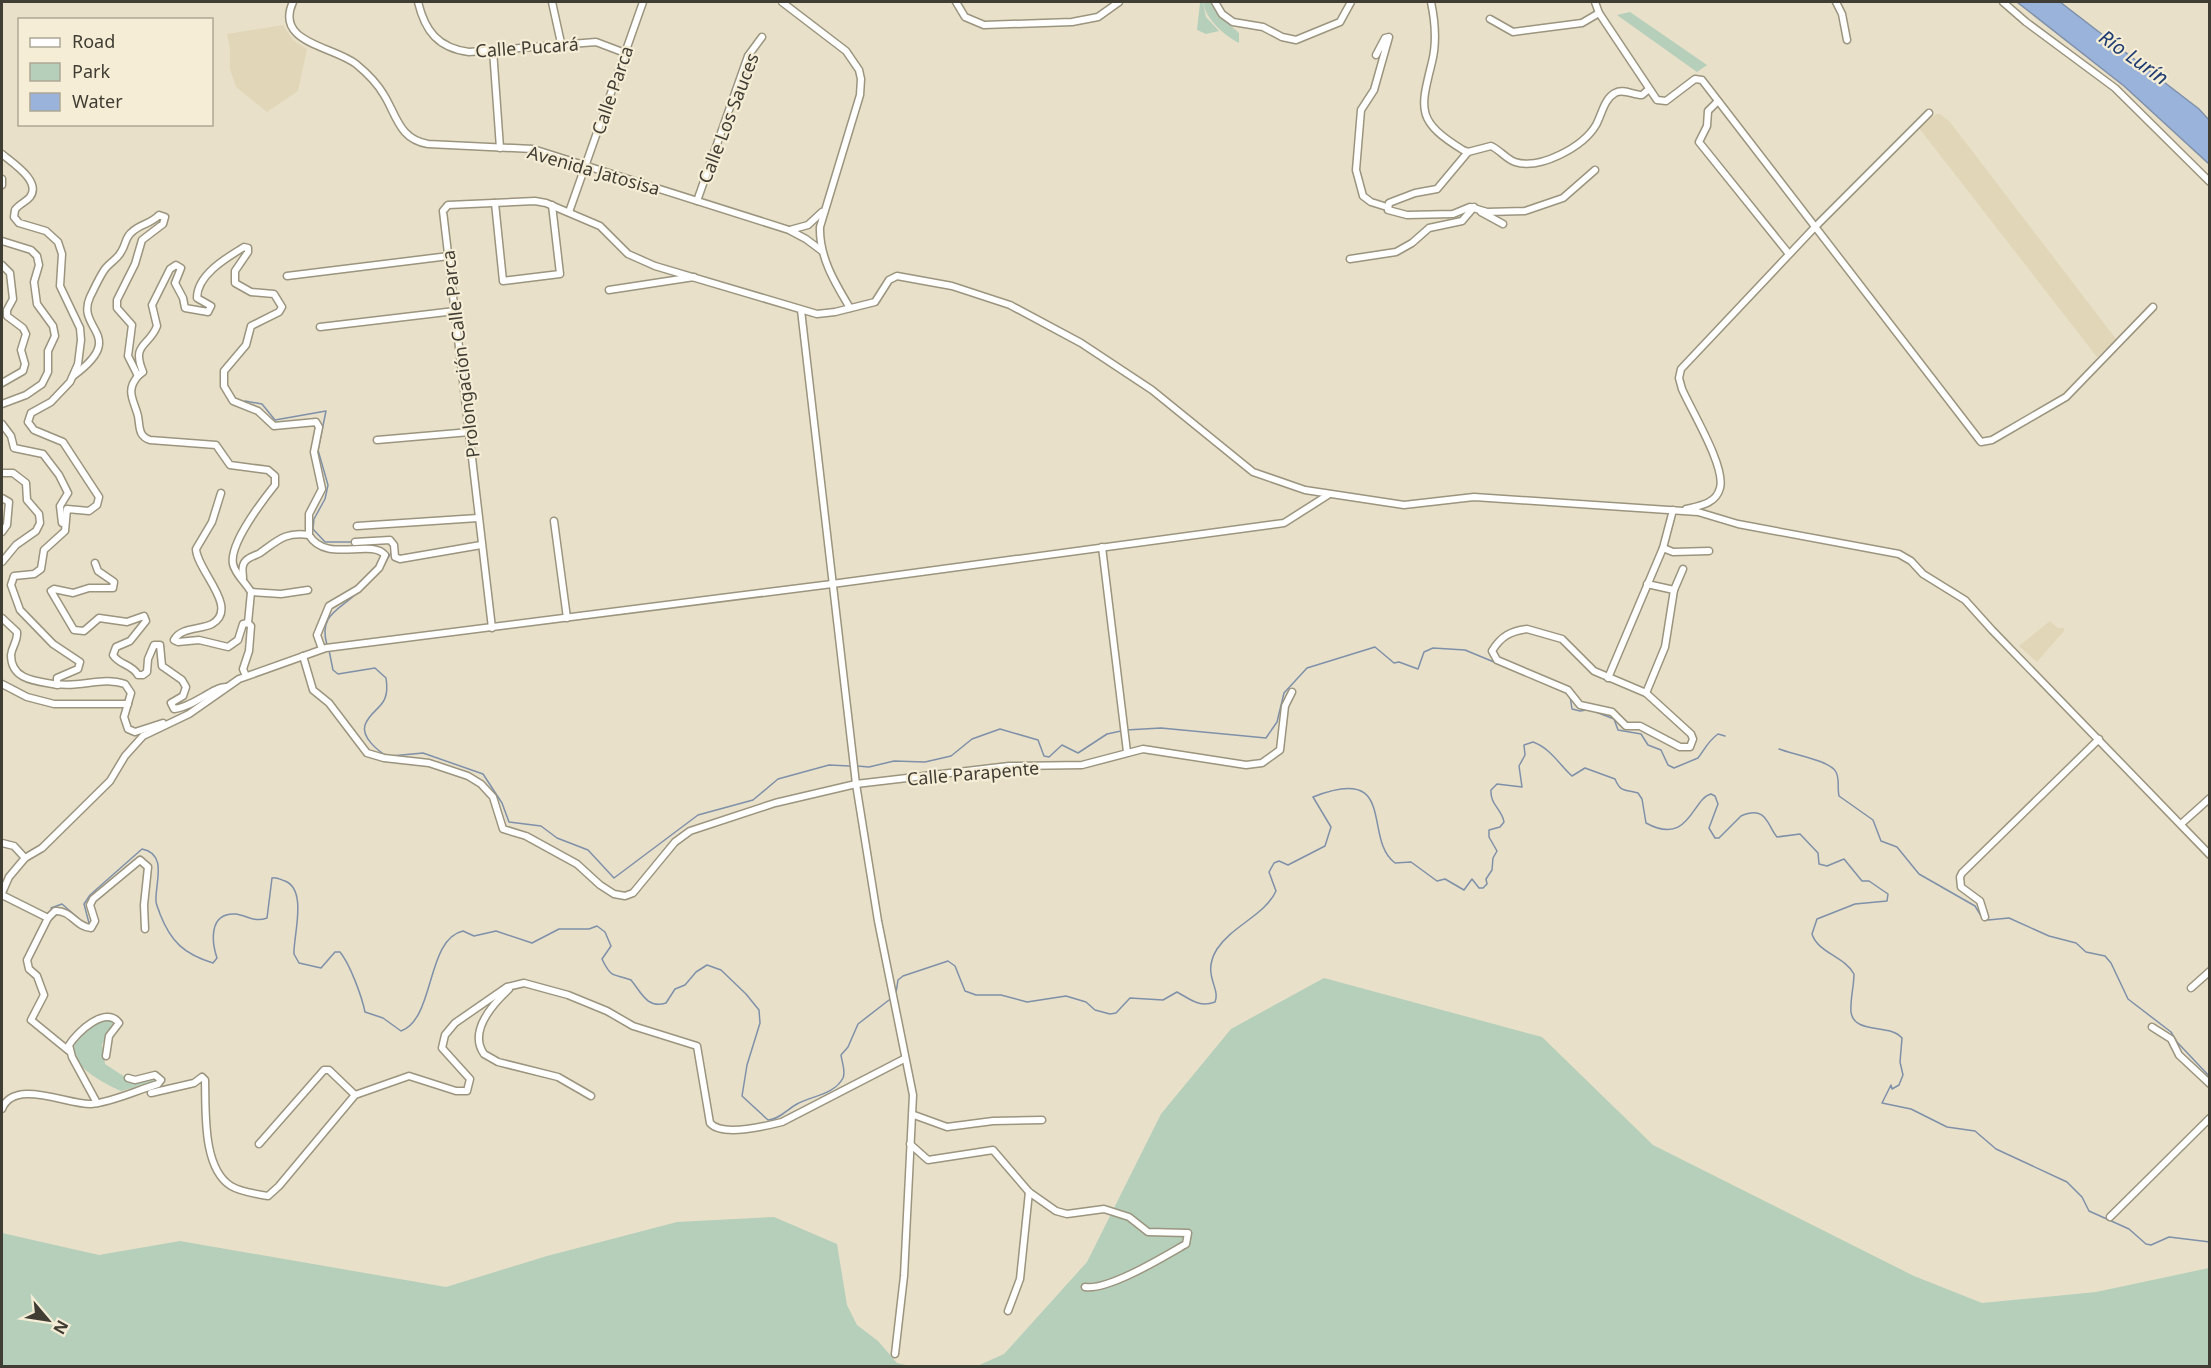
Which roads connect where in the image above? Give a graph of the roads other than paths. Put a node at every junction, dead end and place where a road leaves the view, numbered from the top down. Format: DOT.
graph roads {
  1 [pos="293,2"];
  2 [pos="418,2"];
  3 [pos="552,2"];
  4 [pos="644,2"];
  5 [pos="782,2"];
  6 [pos="957,2"];
  7 [pos="1119,2"];
  8 [pos="1215,2"];
  9 [pos="1351,2"];
  10 [pos="1431,2"];
  11 [pos="1595,2"];
  12 [pos="1836,2"];
  13 [pos="2003,2"];
  14 [pos="1599,13"];
  15 [pos="1490,19"];
  16 [pos="762,37"];
  17 [pos="1847,40"];
  18 [pos="561,43"];
  19 [pos="493,50"];
  20 [pos="625,53"];
  21 [pos="1376,55"];
  22 [pos="1648,90"];
  23 [pos="1718,101"];
  24 [pos="1929,113"];
  25 [pos="500,148"];
  26 [pos="1468,152"];
  27 [pos="2,154"];
  28 [pos="586,165"];
  29 [pos="1594,170"];
  30 [pos="2,179"];
  31 [pos="2210,182"];
  32 [pos="2,184"];
  33 [pos="697,201"];
  34 [pos="495,203"];
  35 [pos="552,205"];
  36 [pos="1387,207"];
  37 [pos="1474,207"];
  38 [pos="823,211"];
  39 [pos="569,212"];
  40 [pos="1481,212"];
  41 [pos="1503,224"];
  42 [pos="1815,227"];
  43 [pos="789,231"];
  44 [pos="2,241"];
  45 [pos="822,252"];
  46 [pos="1789,254"];
  47 [pos="449,255"];
  48 [pos="1350,259"];
  49 [pos="2,265"];
  50 [pos="287,276"];
  51 [pos="695,277"];
  52 [pos="609,290"];
  53 [pos="850,308"];
  54 [pos="2153,308"];
  55 [pos="801,310"];
  56 [pos="455,311"];
  57 [pos="320,327"];
  58 [pos="73,376"];
  59 [pos="138,376"];
  60 [pos="2,383"];
  61 [pos="2,404"];
  62 [pos="2,424"];
  63 [pos="470,432"];
  64 [pos="377,440"];
  65 [pos="2,473"];
  66 [pos="221,493"];
  67 [pos="1328,494"];
  68 [pos="2,498"];
  69 [pos="1676,510"];
  70 [pos="478,518"];
  71 [pos="554,521"];
  72 [pos="357,526"];
  73 [pos="2,532"];
  74 [pos="309,535"];
  75 [pos="63,536"];
  76 [pos="355,542"];
  77 [pos="481,545"];
  78 [pos="1102,547"];
  79 [pos="1663,548"];
  80 [pos="1709,551"];
  81 [pos="2,561"];
  82 [pos="95,563"];
  83 [pos="1683,569"];
  84 [pos="243,579"];
  85 [pos="832,584"];
  86 [pos="1647,584"];
  87 [pos="308,590"];
  88 [pos="1674,590"];
  89 [pos="251,592"];
  90 [pos="2,618"];
  91 [pos="567,618"];
  92 [pos="248,623"];
  93 [pos="492,628"];
  94 [pos="322,649"];
  95 [pos="303,656"];
  96 [pos="246,676"];
  97 [pos="1608,678"];
  98 [pos="2,684"];
  99 [pos="58,685"];
  100 [pos="227,687"];
  101 [pos="1292,692"];
  102 [pos="1646,693"];
  103 [pos="128,704"];
  104 [pos="175,722"];
  105 [pos="2099,739"];
  106 [pos="1127,752"];
  107 [pos="856,784"];
  108 [pos="2210,798"];
  109 [pos="2181,824"];
  110 [pos="2,843"];
  111 [pos="2210,855"];
  112 [pos="25,858"];
  113 [pos="2,894"];
  114 [pos="1985,916"];
  115 [pos="48,918"];
  116 [pos="146,929"];
  117 [pos="2210,971"];
  118 [pos="514,984"];
  119 [pos="2191,988"];
  120 [pos="2152,1027"];
  121 [pos="69,1051"];
  122 [pos="106,1056"];
  123 [pos="904,1059"];
  124 [pos="128,1078"];
  125 [pos="2210,1083"];
  126 [pos="151,1094"];
  127 [pos="355,1095"];
  128 [pos="591,1096"];
  129 [pos="97,1103"];
  130 [pos="2,1109"];
  131 [pos="914,1115"];
  132 [pos="2210,1118"];
  133 [pos="1042,1120"];
  134 [pos="259,1144"];
  135 [pos="910,1144"];
  136 [pos="1029,1192"];
  137 [pos="2110,1217"];
  138 [pos="1085,1287"];
  139 [pos="1008,1311"];
  140 [pos="895,1354"];
  1 -- 25 [label="street, Avenida Jatosisa"];
  2 -- 19 [label="street, Calle Pucará"];
  3 -- 18 [label="street"];
  4 -- 20 [label="street, Calle Parca"];
  5 -- 38 [label="street, Avenida Jatosisa"];
  6 -- 7 [label="street"];
  8 -- 9 [label="street"];
  10 -- 26 [label="street"];
  11 -- 14 [label="street"];
  12 -- 17 [label="street"];
  13 -- 31 [label="street"];
  14 -- 15 [label="street"];
  14 -- 22 [label="street"];
  16 -- 33 [label="street, Calle Los Sauces"];
  18 -- 19 [label="street, Calle Pucará"];
  18 -- 20 [label="street, Calle Pucará"];
  19 -- 25 [label="street"];
  20 -- 28 [label="street, Calle Parca"];
  21 -- 36 [label="street"];
  22 -- 23 [label="street"];
  22 -- 26 [label="street"];
  23 -- 42 [label="street"];
  23 -- 46 [label="street"];
  24 -- 42 [label="street"];
  25 -- 28 [label="street, Avenida Jatosisa"];
  26 -- 36 [label="street"];
  27 -- 58 [label="street"];
  28 -- 33 [label="street, Avenida Jatosisa"];
  28 -- 39 [label="street, Calle Parca"];
  29 -- 40 [label="street"];
  30 -- 32 [label="street"];
  33 -- 43 [label="street, Avenida Jatosisa"];
  34 -- 35 [label="street, Prolongación Calle Parca"];
  34 -- 35 [label="street"];
  34 -- 47 [label="street, Prolongación Calle Parca"];
  35 -- 39 [label="street, Prolongación Calle Parca"];
  36 -- 37 [label="street"];
  37 -- 40 [label="street"];
  37 -- 48 [label="street"];
  38 -- 43 [label="street"];
  38 -- 45 [label="street, Avenida Jatosisa"];
  39 -- 51 [label="street, Prolongación Calle Parca"];
  40 -- 41 [label="street"];
  42 -- 46 [label="street"];
  42 -- 54 [label="street"];
  43 -- 45 [label="street, Avenida Jatosisa"];
  44 -- 61 [label="street"];
  45 -- 53 [label="street, Avenida Jatosisa"];
  46 -- 69 [label="street"];
  47 -- 50 [label="street"];
  47 -- 56 [label="street, Prolongación Calle Parca"];
  49 -- 60 [label="street"];
  51 -- 52 [label="street"];
  51 -- 55 [label="street, Prolongación Calle Parca"];
  53 -- 55 [label="street, Prolongación Calle Parca"];
  53 -- 67 [label="street, Prolongación Calle Parca"];
  55 -- 85 [label="street"];
  56 -- 57 [label="street"];
  56 -- 63 [label="street, Prolongación Calle Parca"];
  58 -- 59 [label="street"];
  58 -- 75 [label="street"];
  59 -- 74 [label="street"];
  59 -- 84 [label="street"];
  62 -- 75 [label="street"];
  63 -- 64 [label="street"];
  63 -- 70 [label="street, Prolongación Calle Parca"];
  65 -- 81 [label="street"];
  66 -- 92 [label="street"];
  67 -- 69 [label="street"];
  67 -- 78 [label="street"];
  68 -- 73 [label="street"];
  69 -- 79 [label="street"];
  69 -- 105 [label="street"];
  70 -- 72 [label="street"];
  70 -- 77 [label="street, Prolongación Calle Parca"];
  71 -- 91 [label="street"];
  74 -- 84 [label="street"];
  74 -- 94 [label="street"];
  75 -- 99 [label="street"];
  76 -- 77 [label="street"];
  77 -- 93 [label="street, Prolongación Calle Parca"];
  78 -- 85 [label="street"];
  78 -- 106 [label="street"];
  79 -- 80 [label="street"];
  79 -- 86 [label="street"];
  82 -- 100 [label="street"];
  83 -- 88 [label="street"];
  84 -- 89 [label="street"];
  85 -- 91 [label="street"];
  85 -- 107 [label="street"];
  86 -- 88 [label="street"];
  86 -- 97 [label="street"];
  87 -- 89 [label="street"];
  88 -- 102 [label="street"];
  89 -- 92 [label="street"];
  90 -- 99 [label="street"];
  91 -- 93 [label="street"];
  92 -- 96 [label="street"];
  93 -- 94 [label="street"];
  94 -- 95 [label="street"];
  95 -- 96 [label="street"];
  95 -- 107 [label="street, Calle Parapente"];
  96 -- 100 [label="street"];
  97 -- 102 [label="street"];
  97 -- 102 [label="street"];
  98 -- 103 [label="street"];
  99 -- 103 [label="street"];
  100 -- 104 [label="street"];
  101 -- 106 [label="street, Calle Parapente"];
  103 -- 104 [label="street"];
  104 -- 112 [label="street"];
  105 -- 109 [label="street"];
  105 -- 114 [label="street"];
  106 -- 107 [label="street, Calle Parapente"];
  107 -- 123 [label="street"];
  108 -- 109 [label="street"];
  109 -- 111 [label="street"];
  110 -- 112 [label="street"];
  112 -- 113 [label="street"];
  113 -- 115 [label="street"];
  115 -- 116 [label="street"];
  115 -- 121 [label="street"];
  117 -- 119 [label="street"];
  118 -- 123 [label="street"];
  118 -- 127 [label="street"];
  118 -- 128 [label="street"];
  120 -- 125 [label="street"];
  121 -- 122 [label="street"];
  121 -- 129 [label="street"];
  123 -- 131 [label="street"];
  124 -- 129 [label="street"];
  126 -- 127 [label="street"];
  127 -- 134 [label="street"];
  129 -- 130 [label="street"];
  131 -- 133 [label="street"];
  131 -- 135 [label="street"];
  132 -- 137 [label="street"];
  135 -- 136 [label="street"];
  135 -- 140 [label="street"];
  136 -- 138 [label="street"];
  136 -- 139 [label="street"];
}
